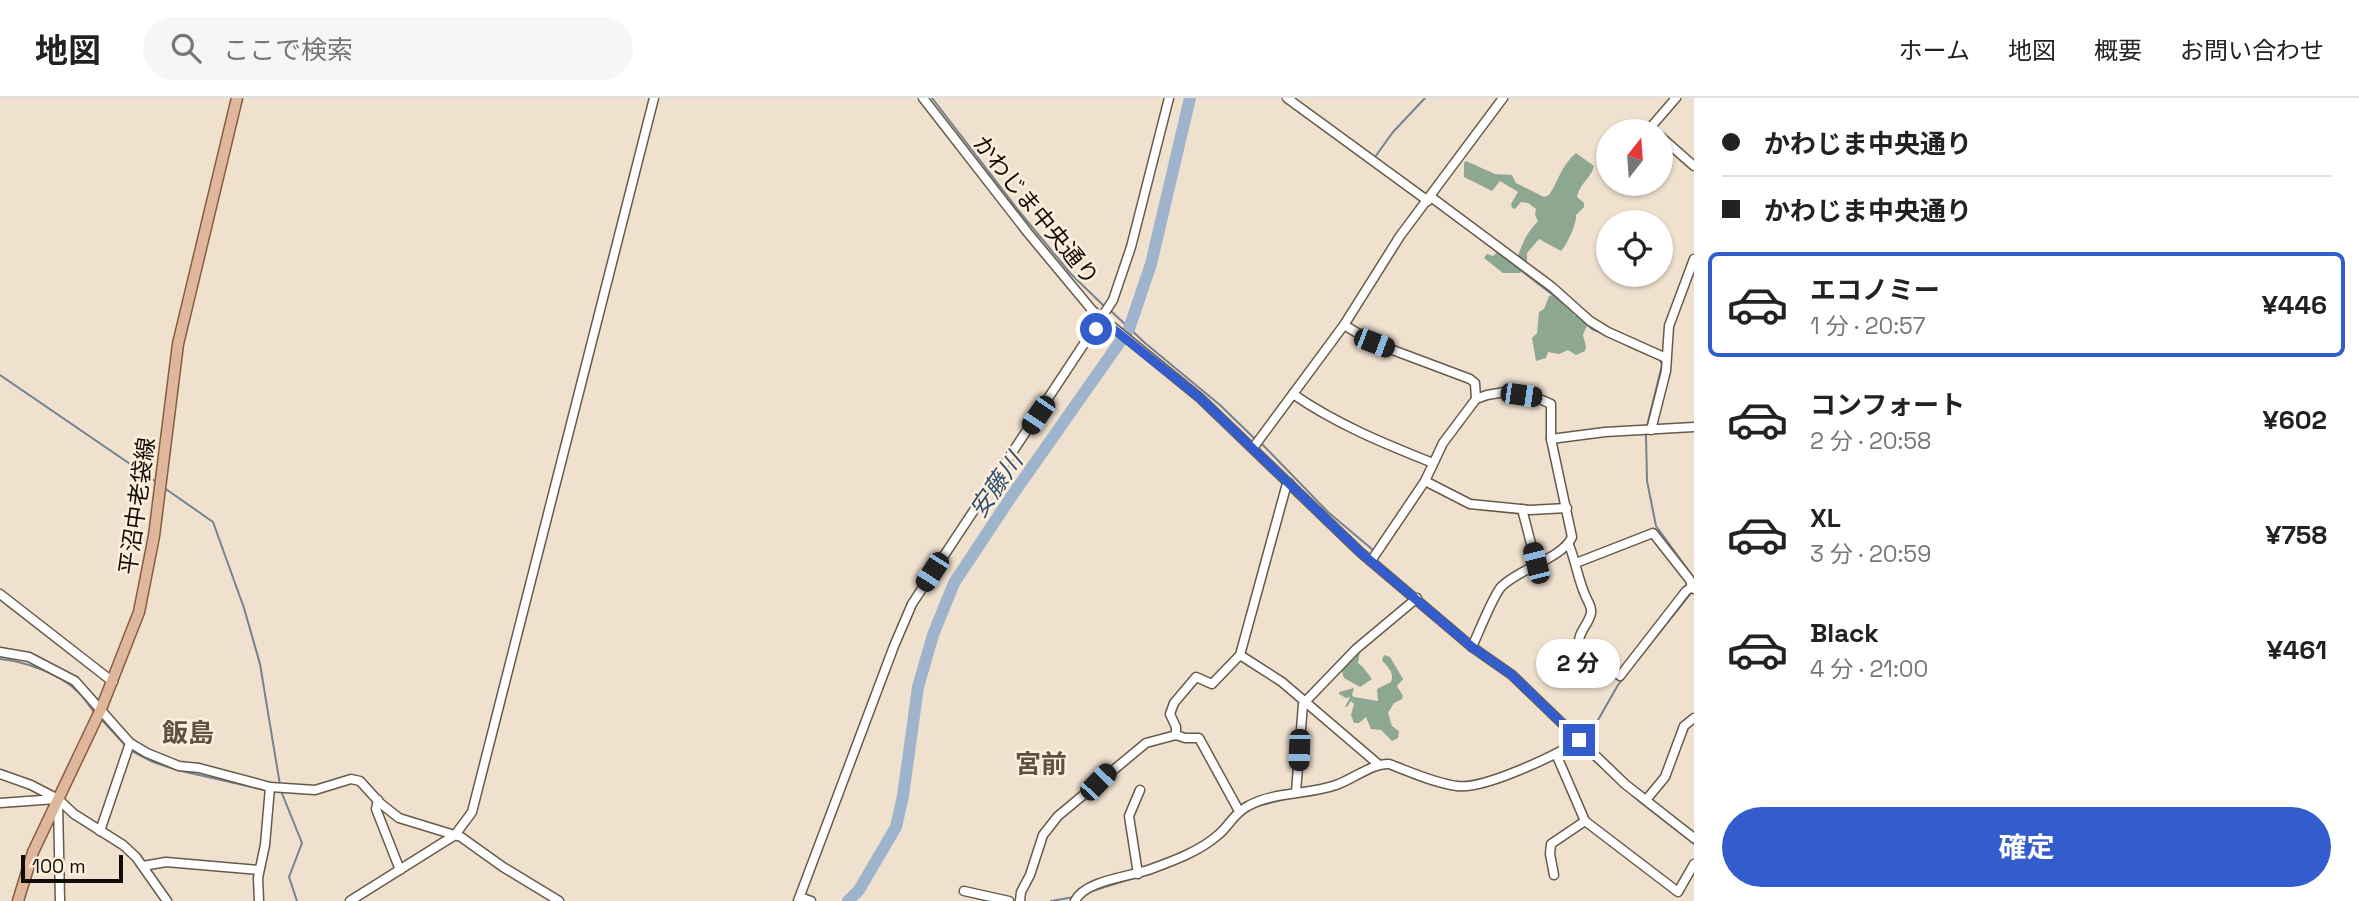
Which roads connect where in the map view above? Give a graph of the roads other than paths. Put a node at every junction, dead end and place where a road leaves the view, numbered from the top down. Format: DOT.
graph roads {
  1 [pos="237,98"];
  2 [pos="654,98"];
  3 [pos="923,98"];
  4 [pos="1169,98"];
  5 [pos="1287,98"];
  6 [pos="1503,98"];
  7 [pos="1676,98"];
  8 [pos="1658,119"];
  9 [pos="1673,148"];
  10 [pos="1694,166"];
  11 [pos="1429,199"];
  12 [pos="1694,259"];
  13 [pos="1102,320"];
  14 [pos="1344,325"];
  15 [pos="1666,358"];
  16 [pos="1293,394"];
  17 [pos="1476,399"];
  18 [pos="1694,427"];
  19 [pos="1651,430"];
  20 [pos="1551,439"];
  21 [pos="1253,448"];
  22 [pos="1433,463"];
  23 [pos="1425,481"];
  24 [pos="1289,483"];
  25 [pos="1566,508"];
  26 [pos="1522,509"];
  27 [pos="1569,545"];
  28 [pos="1371,561"];
  29 [pos="1576,562"];
  30 [pos="1536,563"];
  31 [pos="1693,588"];
  32 [pos="0,594"];
  33 [pos="1417,598"];
  34 [pos="1472,647"];
  35 [pos="0,652"];
  36 [pos="1241,655"];
  37 [pos="113,682"];
  38 [pos="1305,702"];
  39 [pos="101,709"];
  40 [pos="1694,718"];
  41 [pos="1176,734"];
  42 [pos="1579,740"];
  43 [pos="130,743"];
  44 [pos="1556,754"];
  45 [pos="1378,764"];
  46 [pos="0,774"];
  47 [pos="270,787"];
  48 [pos="1140,790"];
  49 [pos="1296,792"];
  50 [pos="58,799"];
  51 [pos="377,800"];
  52 [pos="1646,800"];
  53 [pos="0,803"];
  54 [pos="1239,811"];
  55 [pos="1585,821"];
  56 [pos="100,831"];
  57 [pos="455,835"];
  58 [pos="1694,838"];
  59 [pos="1694,864"];
  60 [pos="143,866"];
  61 [pos="259,870"];
  62 [pos="400,870"];
  63 [pos="1138,874"];
  64 [pos="1554,875"];
  65 [pos="964,891"];
  66 [pos="799,899"];
  67 [pos="18,901"];
  68 [pos="60,901"];
  69 [pos="167,901"];
  70 [pos="259,901"];
  71 [pos="350,901"];
  72 [pos="559,901"];
  73 [pos="811,901"];
  74 [pos="1010,901"];
  75 [pos="1020,901"];
  76 [pos="1066,901"];
  77 [pos="1075,901"];
  1 -- 37 [label="main road, 平沼中老袋線"];
  2 -- 57 [label="street"];
  3 -- 13 [label="street, かわじま中央通り"];
  4 -- 13 [label="street"];
  5 -- 11 [label="street"];
  6 -- 11 [label="street"];
  7 -- 8 [label="street"];
  9 -- 10 [label="street"];
  11 -- 14 [label="street"];
  11 -- 15 [label="street"];
  12 -- 15 [label="street"];
  13 -- 21 [label="street, かわじま中央通り"];
  13 -- 66 [label="street"];
  14 -- 16 [label="street"];
  14 -- 17 [label="street"];
  15 -- 19 [label="street"];
  16 -- 21 [label="street"];
  16 -- 22 [label="street"];
  17 -- 20 [label="street"];
  17 -- 22 [label="street"];
  18 -- 19 [label="street"];
  19 -- 20 [label="street"];
  20 -- 25 [label="street"];
  21 -- 24 [label="street, かわじま中央通り"];
  22 -- 23 [label="street"];
  23 -- 26 [label="street"];
  23 -- 28 [label="street"];
  24 -- 28 [label="street, かわじま中央通り"];
  24 -- 36 [label="street"];
  25 -- 26 [label="street"];
  25 -- 27 [label="street"];
  26 -- 30 [label="street"];
  27 -- 29 [label="street"];
  27 -- 30 [label="street"];
  28 -- 33 [label="street, かわじま中央通り"];
  29 -- 31 [label="street"];
  29 -- 31 [label="street"];
  30 -- 34 [label="street"];
  32 -- 37 [label="street"];
  33 -- 34 [label="street, かわじま中央通り"];
  33 -- 38 [label="street"];
  34 -- 42 [label="street, かわじま中央通り"];
  35 -- 39 [label="street"];
  36 -- 38 [label="street"];
  36 -- 41 [label="street"];
  37 -- 39 [label="main road, 平沼中老袋線"];
  38 -- 45 [label="street"];
  38 -- 49 [label="street"];
  39 -- 43 [label="street"];
  39 -- 50 [label="main road, 平沼中老袋線"];
  40 -- 52 [label="street"];
  41 -- 54 [label="street"];
  41 -- 75 [label="street"];
  42 -- 44 [label="street"];
  42 -- 52 [label="street, かわじま中央通り"];
  43 -- 47 [label="street"];
  43 -- 56 [label="street"];
  44 -- 45 [label="street"];
  44 -- 55 [label="street"];
  45 -- 49 [label="street"];
  46 -- 50 [label="street"];
  47 -- 51 [label="street"];
  47 -- 61 [label="street"];
  48 -- 63 [label="street"];
  49 -- 54 [label="street"];
  50 -- 53 [label="street"];
  50 -- 56 [label="street"];
  50 -- 67 [label="main road, 平沼中老袋線"];
  50 -- 68 [label="street"];
  51 -- 57 [label="street"];
  51 -- 62 [label="street"];
  52 -- 58 [label="street, かわじま中央通り"];
  54 -- 63 [label="street"];
  55 -- 59 [label="street"];
  55 -- 64 [label="street"];
  56 -- 60 [label="street"];
  57 -- 62 [label="street"];
  57 -- 72 [label="street"];
  60 -- 61 [label="street"];
  60 -- 69 [label="street"];
  61 -- 70 [label="street"];
  62 -- 71 [label="street"];
  63 -- 77 [label="street"];
  65 -- 74 [label="street"];
  66 -- 73 [label="street"];
  76 -- 77 [label="street"];
}
